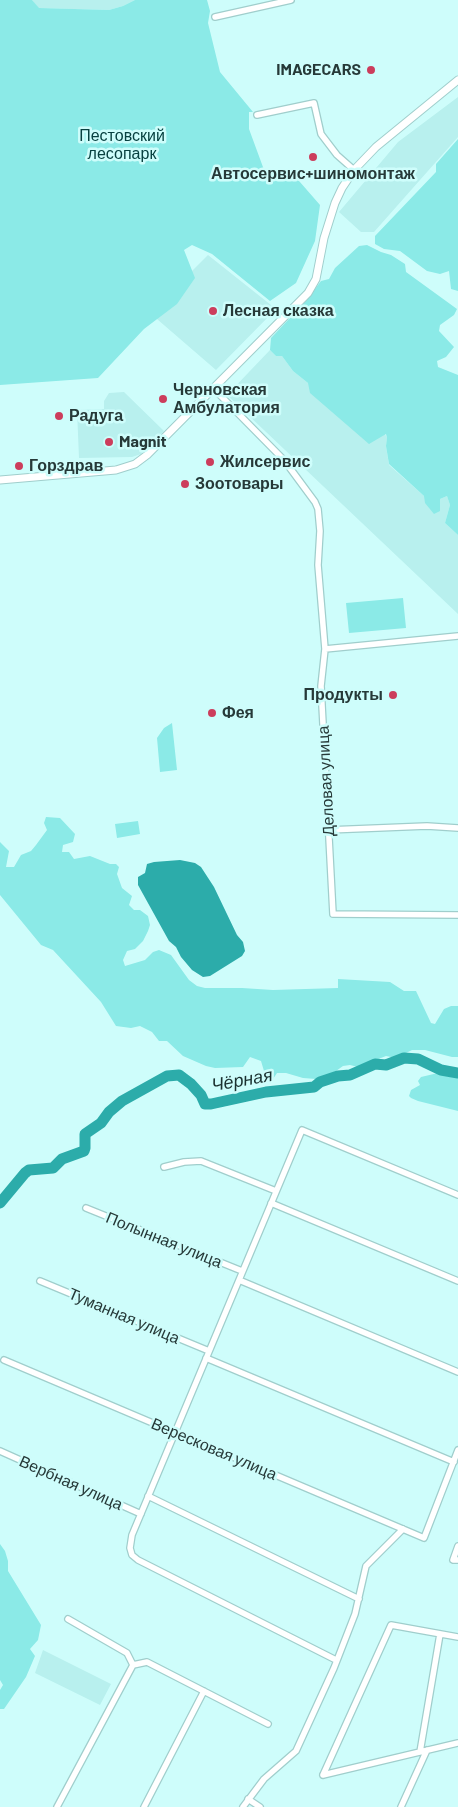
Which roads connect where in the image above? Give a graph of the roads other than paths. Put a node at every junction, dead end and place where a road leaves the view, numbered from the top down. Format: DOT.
graph roads {
  1 [pos="291,0"];
  2 [pos="215,17"];
  3 [pos="458,80"];
  4 [pos="257,115"];
  5 [pos="354,170"];
  6 [pos="214,389"];
  7 [pos="0,480"];
  8 [pos="458,636"];
  9 [pos="325,648"];
  10 [pos="458,828"];
  11 [pos="328,830"];
  12 [pos="458,915"];
  13 [pos="164,1167"];
  14 [pos="276,1191"];
  15 [pos="458,1195"];
  16 [pos="271,1203"];
  17 [pos="86,1208"];
  18 [pos="242,1271"];
  19 [pos="239,1280"];
  20 [pos="40,1281"];
  21 [pos="458,1281"];
  22 [pos="209,1351"];
  23 [pos="206,1358"];
  24 [pos="4,1360"];
  25 [pos="458,1372"];
  26 [pos="175,1432"];
  27 [pos="458,1450"];
  28 [pos="0,1451"];
  29 [pos="454,1462"];
  30 [pos="148,1496"];
  31 [pos="141,1514"];
  32 [pos="403,1529"];
  33 [pos="458,1546"];
  34 [pos="458,1560"];
  35 [pos="359,1599"];
  36 [pos="68,1619"];
  37 [pos="440,1634"];
  38 [pos="458,1637"];
  39 [pos="336,1660"];
  40 [pos="133,1665"];
  41 [pos="204,1691"];
  42 [pos="268,1724"];
  43 [pos="458,1743"];
  44 [pos="427,1750"];
  45 [pos="420,1752"];
  46 [pos="248,1799"];
  47 [pos="56,1807"];
  48 [pos="144,1807"];
  49 [pos="243,1807"];
  50 [pos="260,1807"];
  51 [pos="401,1807"];
  1 -- 2 [label="street"];
  3 -- 5 [label="street"];
  4 -- 5 [label="street"];
  5 -- 6 [label="street"];
  6 -- 7 [label="street"];
  6 -- 9 [label="street, Деловая улица"];
  8 -- 9 [label="street"];
  9 -- 11 [label="street, Деловая улица"];
  10 -- 11 [label="street"];
  11 -- 12 [label="street, Деловая улица"];
  13 -- 14 [label="street"];
  14 -- 15 [label="street"];
  14 -- 16 [label="street"];
  16 -- 18 [label="street"];
  16 -- 21 [label="street"];
  17 -- 18 [label="street, Полынная улица"];
  18 -- 19 [label="street"];
  19 -- 22 [label="street"];
  19 -- 25 [label="street"];
  20 -- 22 [label="street, Туманная улица"];
  22 -- 23 [label="street"];
  23 -- 26 [label="street"];
  23 -- 29 [label="street"];
  24 -- 26 [label="street, Вересковая улица"];
  26 -- 30 [label="street"];
  26 -- 32 [label="street, Вересковая улица"];
  27 -- 29 [label="street"];
  28 -- 31 [label="street, Вербная улица"];
  29 -- 32 [label="street, Вересковая улица"];
  30 -- 31 [label="street"];
  30 -- 35 [label="street"];
  31 -- 39 [label="street"];
  32 -- 35 [label="street"];
  33 -- 34 [label="street"];
  35 -- 39 [label="street"];
  36 -- 40 [label="street"];
  37 -- 38 [label="street"];
  37 -- 45 [label="street"];
  37 -- 45 [label="street"];
  39 -- 46 [label="street"];
  40 -- 41 [label="street"];
  40 -- 47 [label="street"];
  41 -- 42 [label="street"];
  41 -- 48 [label="street"];
  43 -- 44 [label="street"];
  44 -- 45 [label="street"];
  44 -- 51 [label="street"];
  46 -- 49 [label="street"];
  46 -- 50 [label="street"];
}
